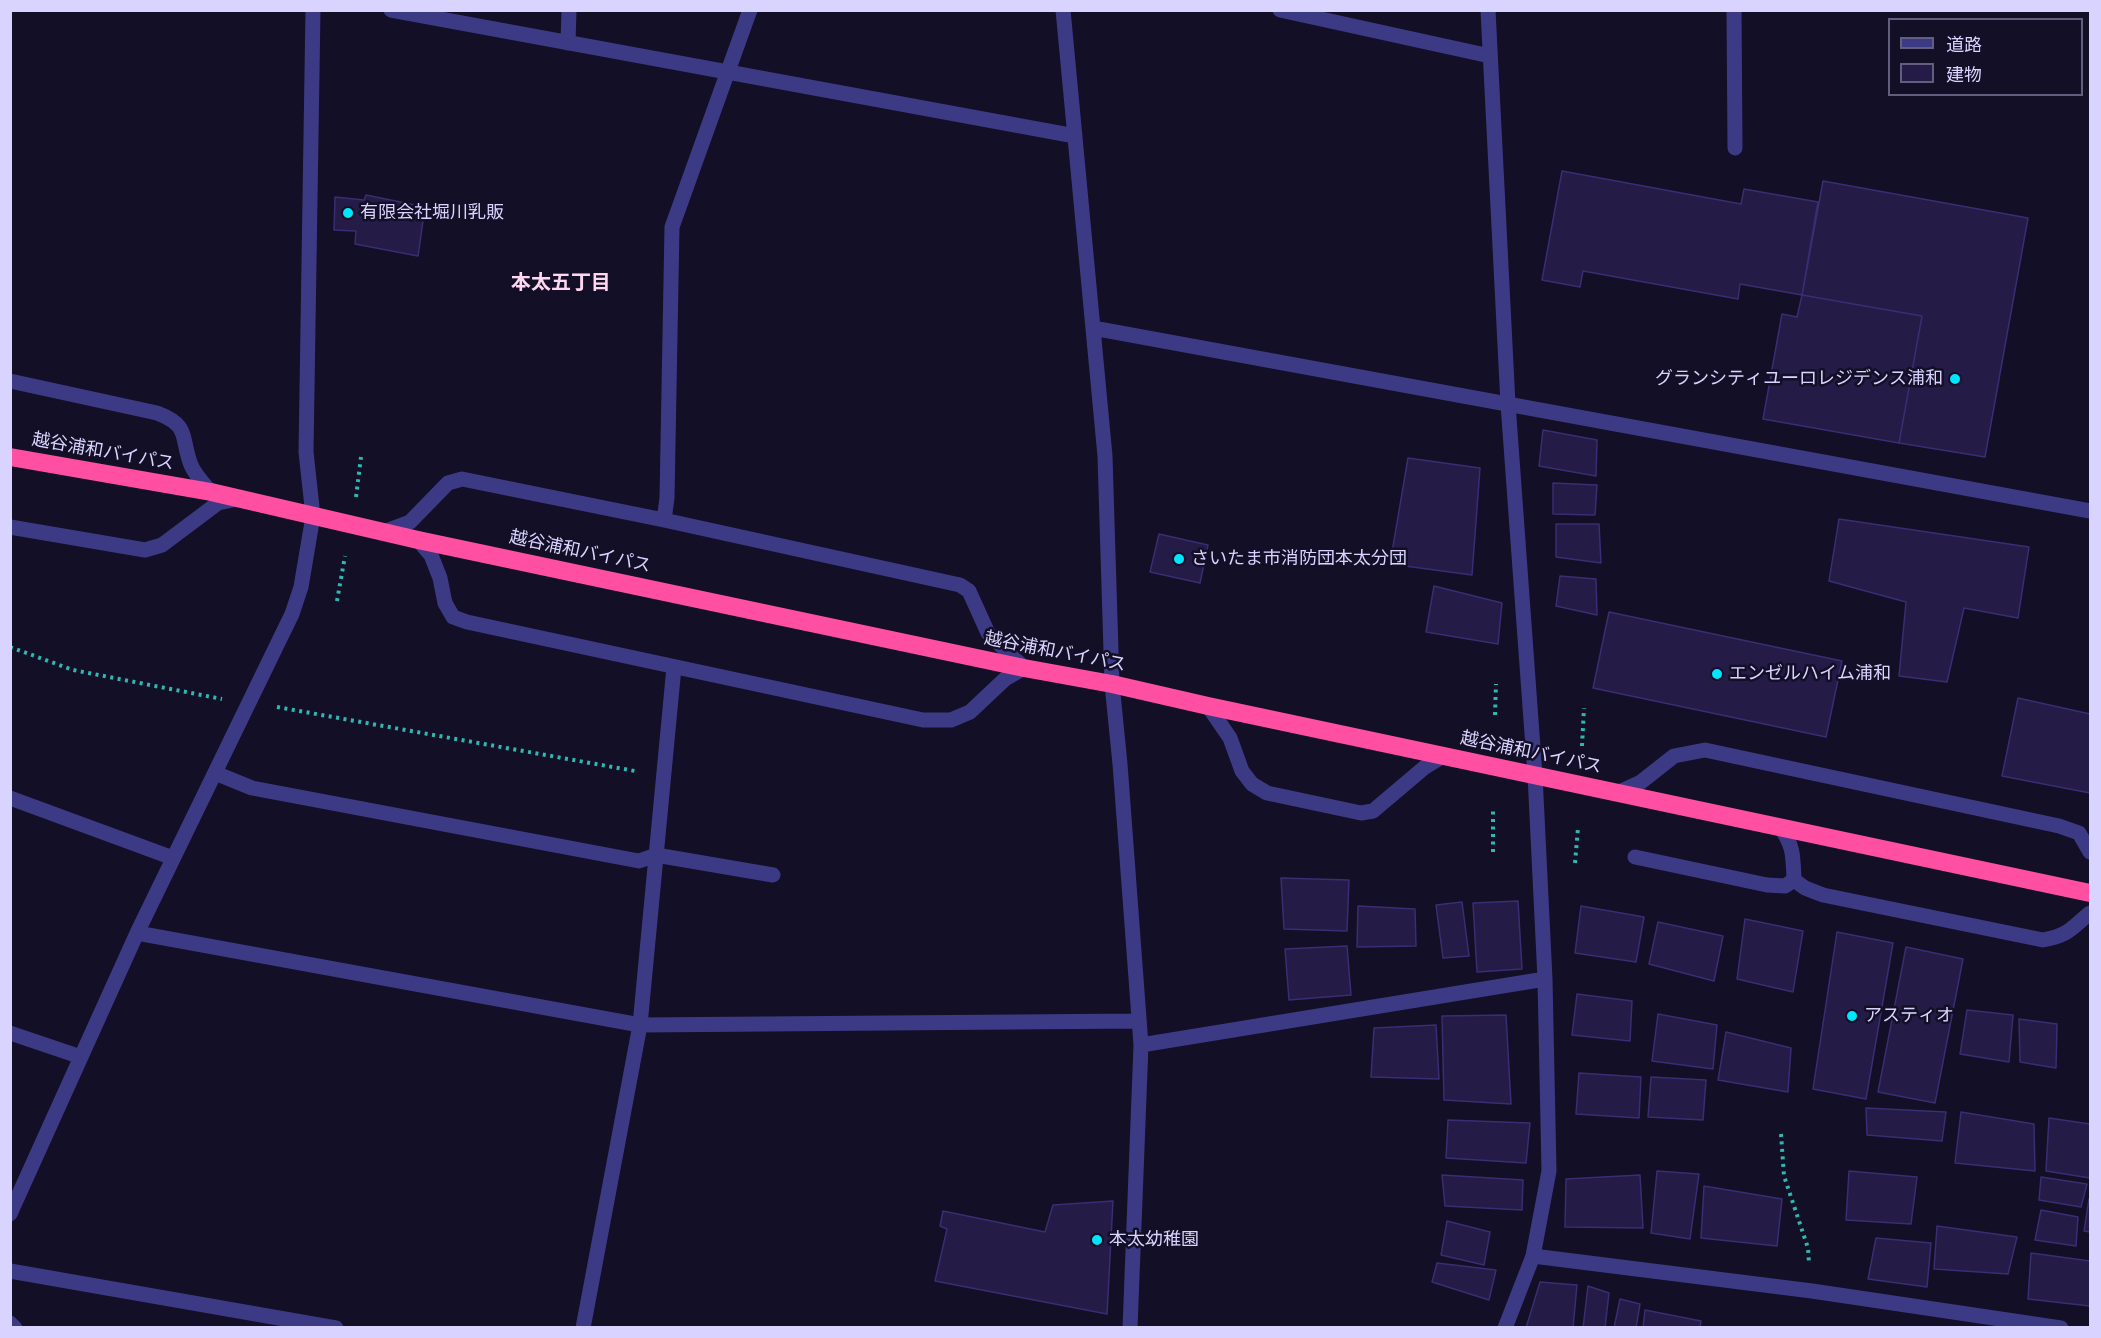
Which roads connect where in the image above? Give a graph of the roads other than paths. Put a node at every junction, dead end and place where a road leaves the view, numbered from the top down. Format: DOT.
graph roads {
  1 [pos="313,10"];
  2 [pos="391,10"];
  3 [pos="569,10"];
  4 [pos="750,10"];
  5 [pos="1063,10"];
  6 [pos="1280,10"];
  7 [pos="1488,10"];
  8 [pos="1734,10"];
  9 [pos="568,43"];
  10 [pos="1490,56"];
  11 [pos="728,72"];
  12 [pos="1075,136"];
  13 [pos="1735,148"];
  14 [pos="1093,328"];
  15 [pos="10,381"];
  16 [pos="1508,404"];
  17 [pos="10,457"];
  18 [pos="211,492"];
  19 [pos="237,499"];
  20 [pos="2091,511"];
  21 [pos="313,516"];
  22 [pos="664,520"];
  23 [pos="10,527"];
  24 [pos="386,531"];
  25 [pos="418,540"];
  26 [pos="674,667"];
  27 [pos="1024,668"];
  28 [pos="1112,684"];
  29 [pos="1208,706"];
  30 [pos="1443,756"];
  31 [pos="215,773"];
  32 [pos="1535,775"];
  33 [pos="1619,792"];
  34 [pos="10,798"];
  35 [pos="1780,827"];
  36 [pos="2091,852"];
  37 [pos="656,855"];
  38 [pos="1635,857"];
  39 [pos="173,858"];
  40 [pos="773,875"];
  41 [pos="1794,880"];
  42 [pos="2091,893"];
  43 [pos="2091,913"];
  44 [pos="137,933"];
  45 [pos="1545,979"];
  46 [pos="1138,1021"];
  47 [pos="640,1025"];
  48 [pos="10,1033"];
  49 [pos="1141,1045"];
  50 [pos="81,1058"];
  51 [pos="10,1214"];
  52 [pos="1533,1256"];
  53 [pos="10,1271"];
  54 [pos="10,1323"];
  55 [pos="15,1328"];
  56 [pos="336,1328"];
  57 [pos="583,1328"];
  58 [pos="1130,1328"];
  59 [pos="1505,1328"];
  60 [pos="2061,1328"];
  1 -- 21 [label="street"];
  2 -- 9 [label="street"];
  3 -- 9 [label="street"];
  4 -- 11 [label="street"];
  5 -- 12 [label="street"];
  6 -- 10 [label="street"];
  7 -- 10 [label="street"];
  8 -- 13 [label="street"];
  9 -- 11 [label="street"];
  10 -- 16 [label="street"];
  11 -- 12 [label="street"];
  11 -- 22 [label="street"];
  12 -- 14 [label="street"];
  14 -- 16 [label="street"];
  14 -- 28 [label="street"];
  15 -- 18 [label="street"];
  16 -- 20 [label="street"];
  16 -- 32 [label="street"];
  17 -- 18 [label="highway, 越谷浦和バイパス"];
  18 -- 19 [label="highway, 越谷浦和バイパス"];
  19 -- 21 [label="highway, 越谷浦和バイパス"];
  19 -- 23 [label="street"];
  21 -- 24 [label="highway, 越谷浦和バイパス"];
  21 -- 31 [label="street"];
  22 -- 24 [label="street"];
  22 -- 27 [label="street"];
  24 -- 25 [label="highway, 越谷浦和バイパス"];
  25 -- 26 [label="street"];
  25 -- 27 [label="highway, 越谷浦和バイパス"];
  26 -- 27 [label="street"];
  26 -- 37 [label="street"];
  27 -- 28 [label="highway, 越谷浦和バイパス"];
  28 -- 29 [label="highway, 越谷浦和バイパス"];
  28 -- 46 [label="street"];
  29 -- 30 [label="highway, 越谷浦和バイパス"];
  29 -- 30 [label="street"];
  30 -- 32 [label="highway, 越谷浦和バイパス"];
  31 -- 37 [label="street"];
  31 -- 39 [label="street"];
  32 -- 33 [label="highway, 越谷浦和バイパス"];
  32 -- 45 [label="street"];
  33 -- 35 [label="highway, 越谷浦和バイパス"];
  33 -- 36 [label="street"];
  34 -- 39 [label="street"];
  35 -- 41 [label="street"];
  35 -- 42 [label="highway, 越谷浦和バイパス"];
  37 -- 40 [label="street"];
  37 -- 47 [label="street"];
  38 -- 41 [label="street"];
  39 -- 44 [label="street"];
  41 -- 43 [label="street"];
  44 -- 47 [label="street"];
  44 -- 50 [label="street"];
  45 -- 49 [label="street"];
  45 -- 52 [label="street"];
  46 -- 47 [label="street"];
  46 -- 49 [label="street"];
  47 -- 57 [label="street"];
  48 -- 50 [label="street"];
  49 -- 58 [label="street"];
  50 -- 51 [label="street"];
  52 -- 59 [label="street"];
  52 -- 60 [label="street"];
  53 -- 56 [label="street"];
  54 -- 55 [label="street"];
}
